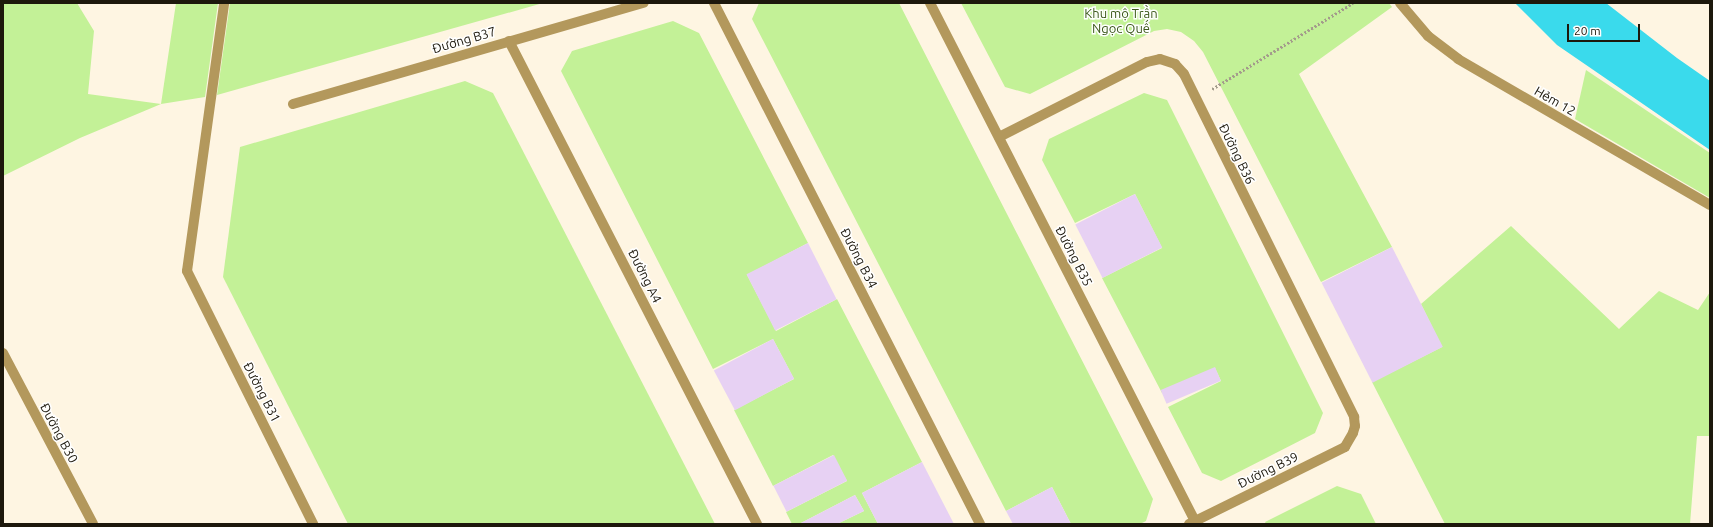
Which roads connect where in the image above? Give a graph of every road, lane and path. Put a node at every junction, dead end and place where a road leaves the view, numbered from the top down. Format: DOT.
graph roads {
  1 [pos="224,3"];
  2 [pos="644,3"];
  3 [pos="714,3"];
  4 [pos="930,3"];
  5 [pos="1353,3"];
  6 [pos="1400,3"];
  7 [pos="509,40"];
  8 [pos="1195,98"];
  9 [pos="292,104"];
  10 [pos="999,137"];
  11 [pos="1710,206"];
  12 [pos="3,353"];
  13 [pos="1353,433"];
  14 [pos="1192,522"];
  15 [pos="93,524"];
  16 [pos="313,524"];
  17 [pos="757,524"];
  18 [pos="980,524"];
  1 -- 16 [label="street, Đường B31"];
  2 -- 7 [label="street, Đường B37"];
  3 -- 18 [label="street, Đường B34"];
  4 -- 10 [label="street, Đường B35"];
  5 -- 8 [label="path"];
  6 -- 11 [label="street, Hẻm 12"];
  7 -- 9 [label="street, Đường B37"];
  7 -- 17 [label="street, Đường A4"];
  8 -- 10 [label="street, Đường B36"];
  8 -- 13 [label="street, Đường B36"];
  10 -- 14 [label="street, Đường B35"];
  12 -- 15 [label="street, Đường B30"];
  13 -- 14 [label="street, Đường B39"];
}
